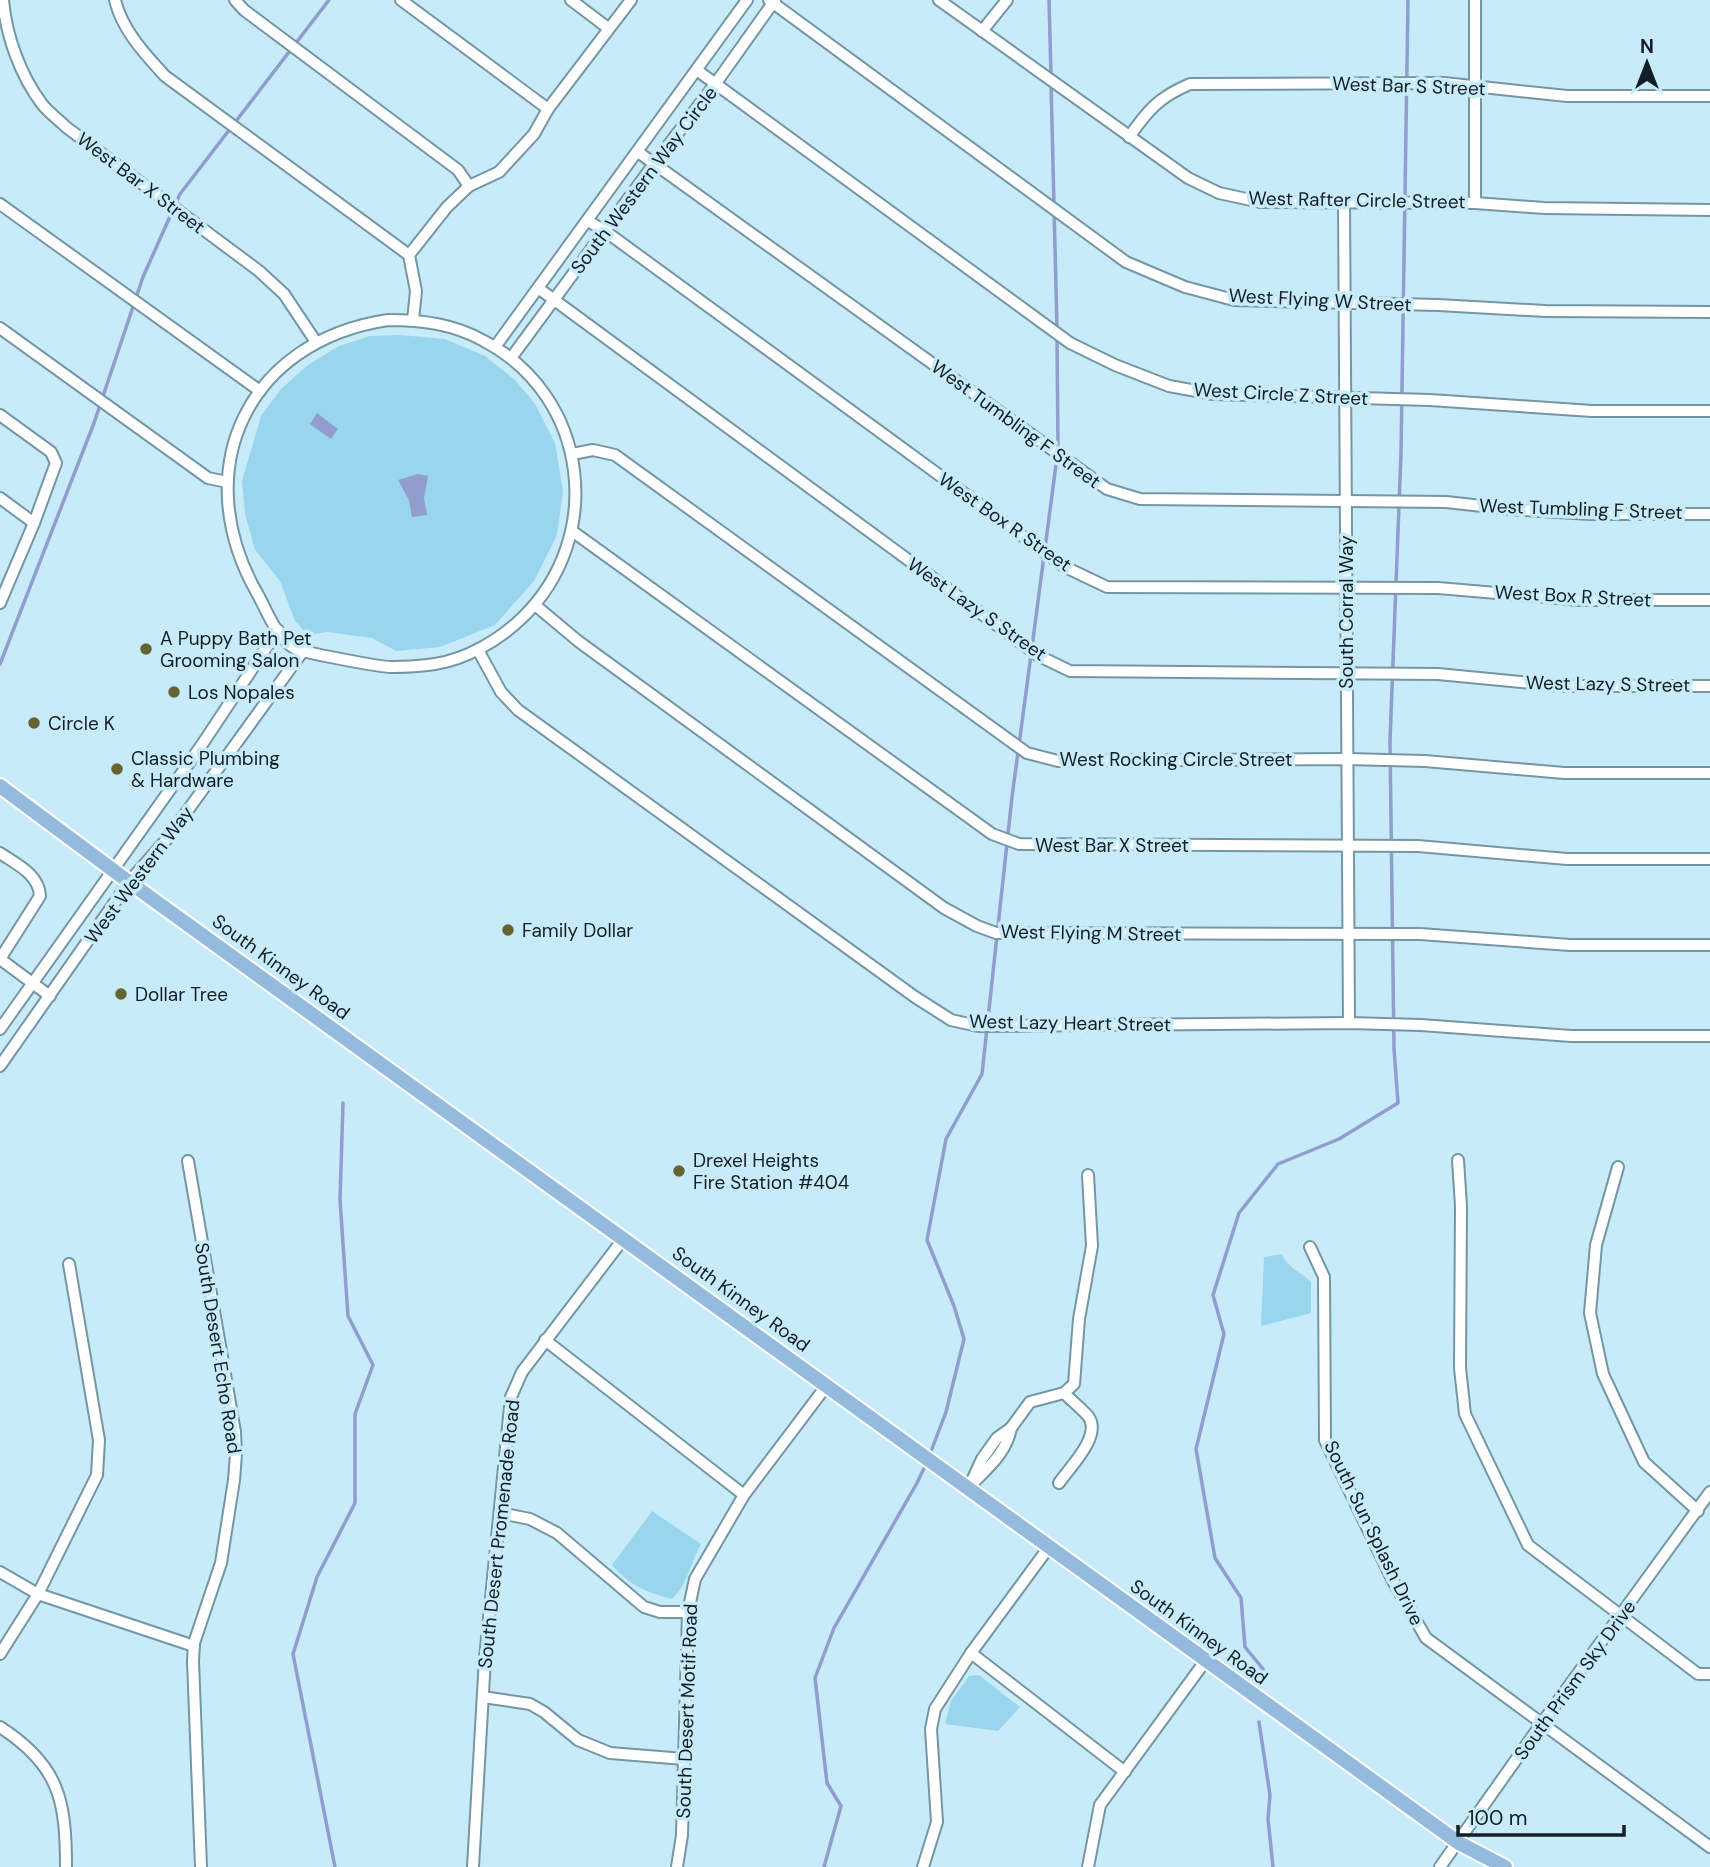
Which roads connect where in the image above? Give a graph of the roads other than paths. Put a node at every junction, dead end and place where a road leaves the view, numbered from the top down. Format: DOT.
graph roads {
  1 [pos="3,0"];
  2 [pos="115,0"];
  3 [pos="235,0"];
  4 [pos="401,0"];
  5 [pos="571,0"];
  6 [pos="631,0"];
  7 [pos="747,0"];
  8 [pos="939,0"];
  9 [pos="1007,0"];
  10 [pos="1475,0"];
  11 [pos="773,1"];
  12 [pos="608,28"];
  13 [pos="982,31"];
  14 [pos="698,71"];
  15 [pos="716,83"];
  16 [pos="1476,87"];
  17 [pos="1710,96"];
  18 [pos="548,109"];
  19 [pos="1129,137"];
  20 [pos="638,152"];
  21 [pos="654,164"];
  22 [pos="469,186"];
  23 [pos="1344,201"];
  24 [pos="1475,203"];
  25 [pos="0,204"];
  26 [pos="1710,210"];
  27 [pos="588,221"];
  28 [pos="605,231"];
  29 [pos="409,255"];
  30 [pos="538,288"];
  31 [pos="555,301"];
  32 [pos="1346,304"];
  33 [pos="1710,313"];
  34 [pos="414,320"];
  35 [pos="0,328"];
  36 [pos="316,342"];
  37 [pos="495,347"];
  38 [pos="511,358"];
  39 [pos="260,391"];
  40 [pos="1345,398"];
  41 [pos="1710,411"];
  42 [pos="0,415"];
  43 [pos="572,454"];
  44 [pos="227,482"];
  45 [pos="0,498"];
  46 [pos="1346,499"];
  47 [pos="1710,514"];
  48 [pos="34,523"];
  49 [pos="572,531"];
  50 [pos="0,567"];
  51 [pos="12,576"];
  52 [pos="1346,587"];
  53 [pos="1710,600"];
  54 [pos="0,603"];
  55 [pos="536,605"];
  56 [pos="278,631"];
  57 [pos="478,650"];
  58 [pos="303,651"];
  59 [pos="1347,673"];
  60 [pos="1710,686"];
  61 [pos="1347,759"];
  62 [pos="1710,773"];
  63 [pos="0,786"];
  64 [pos="1346,846"];
  65 [pos="1,856"];
  66 [pos="1710,859"];
  67 [pos="112,869"];
  68 [pos="129,882"];
  69 [pos="1347,934"];
  70 [pos="1710,945"];
  71 [pos="0,959"];
  72 [pos="32,983"];
  73 [pos="50,996"];
  74 [pos="1349,1023"];
  75 [pos="0,1029"];
  76 [pos="1710,1036"];
  77 [pos="0,1066"];
  78 [pos="1458,1160"];
  79 [pos="188,1161"];
  80 [pos="1618,1167"];
  81 [pos="1088,1175"];
  82 [pos="624,1238"];
  83 [pos="1310,1247"];
  84 [pos="69,1264"];
  85 [pos="545,1340"];
  86 [pos="827,1385"];
  87 [pos="1064,1393"];
  88 [pos="1059,1483"];
  89 [pos="969,1487"];
  90 [pos="1710,1493"];
  91 [pos="744,1495"];
  92 [pos="1698,1511"];
  93 [pos="500,1513"];
  94 [pos="1049,1547"];
  95 [pos="0,1572"];
  96 [pos="38,1594"];
  97 [pos="688,1612"];
  98 [pos="1622,1616"];
  99 [pos="194,1646"];
  100 [pos="971,1653"];
  101 [pos="0,1654"];
  102 [pos="1206,1660"];
  103 [pos="1710,1674"];
  104 [pos="483,1697"];
  105 [pos="1542,1723"];
  106 [pos="0,1727"];
  107 [pos="684,1759"];
  108 [pos="1125,1772"];
  109 [pos="1459,1843"];
  110 [pos="1710,1847"];
  111 [pos="66,1867"];
  112 [pos="201,1867"];
  113 [pos="473,1867"];
  114 [pos="677,1867"];
  115 [pos="923,1867"];
  116 [pos="1088,1867"];
  117 [pos="1440,1867"];
  118 [pos="1485,1867"];
  119 [pos="1505,1867"];
  1 -- 36 [label="street, West Bar X Street"];
  2 -- 29 [label="street"];
  3 -- 22 [label="street"];
  4 -- 18 [label="street"];
  5 -- 12 [label="street"];
  6 -- 12 [label="street"];
  7 -- 14 [label="street, South Western Way Circle"];
  8 -- 13 [label="street, West Rafter Circle Street"];
  9 -- 13 [label="street"];
  10 -- 16 [label="street"];
  11 -- 15 [label="street, South Western Way Circle"];
  11 -- 32 [label="street, West Flying W Street"];
  12 -- 18 [label="street"];
  13 -- 19 [label="street, West Rafter Circle Street"];
  14 -- 15 [label="street, West Circle Z Street"];
  14 -- 20 [label="street, South Western Way Circle"];
  15 -- 21 [label="street, South Western Way Circle"];
  15 -- 40 [label="street, West Circle Z Street"];
  16 -- 17 [label="street, West Bar S Street"];
  16 -- 19 [label="street, West Bar S Street"];
  16 -- 24 [label="street"];
  18 -- 22 [label="street"];
  19 -- 23 [label="street, West Rafter Circle Street"];
  20 -- 21 [label="street, West Tumbling F Street"];
  20 -- 27 [label="street, South Western Way Circle"];
  21 -- 28 [label="street, South Western Way Circle"];
  21 -- 46 [label="street, West Tumbling F Street"];
  22 -- 29 [label="street"];
  23 -- 24 [label="street, West Rafter Circle Street"];
  23 -- 32 [label="street, South Corral Way"];
  24 -- 26 [label="street, West Rafter Circle Street"];
  25 -- 39 [label="street"];
  27 -- 28 [label="street, West Box R Street"];
  27 -- 30 [label="street, South Western Way Circle"];
  28 -- 31 [label="street, South Western Way Circle"];
  28 -- 52 [label="street, West Box R Street"];
  29 -- 34 [label="street"];
  30 -- 31 [label="street, West Lazy S Street"];
  30 -- 37 [label="street, South Western Way Circle"];
  31 -- 38 [label="street, South Western Way Circle"];
  31 -- 59 [label="street, West Lazy S Street"];
  32 -- 33 [label="street, West Flying W Street"];
  32 -- 40 [label="street, South Corral Way"];
  34 -- 36 [label="street"];
  34 -- 37 [label="street"];
  35 -- 44 [label="street"];
  36 -- 39 [label="street"];
  37 -- 38 [label="street"];
  38 -- 43 [label="street"];
  39 -- 44 [label="street"];
  40 -- 41 [label="street, West Circle Z Street"];
  40 -- 46 [label="street, South Corral Way"];
  42 -- 48 [label="street"];
  43 -- 49 [label="street"];
  43 -- 61 [label="street, West Rocking Circle Street"];
  44 -- 56 [label="street"];
  45 -- 48 [label="street"];
  46 -- 47 [label="street, West Tumbling F Street"];
  46 -- 52 [label="street, South Corral Way"];
  48 -- 51 [label="street"];
  49 -- 55 [label="street"];
  49 -- 64 [label="street, West Bar X Street"];
  50 -- 51 [label="street"];
  51 -- 54 [label="street"];
  52 -- 53 [label="street, West Box R Street"];
  52 -- 59 [label="street, South Corral Way"];
  55 -- 57 [label="street"];
  55 -- 69 [label="street, West Flying M Street"];
  56 -- 58 [label="street"];
  56 -- 67 [label="street, West Western Way"];
  57 -- 58 [label="street"];
  57 -- 74 [label="street, West Lazy Heart Street"];
  58 -- 68 [label="street, West Western Way"];
  59 -- 60 [label="street, West Lazy S Street"];
  59 -- 61 [label="street, South Corral Way"];
  61 -- 62 [label="street, West Rocking Circle Street"];
  61 -- 64 [label="street, South Corral Way"];
  63 -- 67 [label="main road, South Kinney Road"];
  64 -- 66 [label="street, West Bar X Street"];
  64 -- 69 [label="street, South Corral Way"];
  65 -- 71 [label="street"];
  67 -- 68 [label="main road, South Kinney Road"];
  67 -- 72 [label="street, West Western Way"];
  68 -- 73 [label="street, West Western Way"];
  68 -- 82 [label="main road, South Kinney Road"];
  69 -- 70 [label="street, West Flying M Street"];
  69 -- 74 [label="street, South Corral Way"];
  71 -- 72 [label="street"];
  72 -- 73 [label="street"];
  72 -- 75 [label="street, West Western Way"];
  73 -- 77 [label="street, West Western Way"];
  74 -- 76 [label="street, West Lazy Heart Street"];
  78 -- 98 [label="street"];
  79 -- 99 [label="street, South Desert Echo Road"];
  80 -- 92 [label="street"];
  81 -- 87 [label="street"];
  82 -- 85 [label="street, South Desert Promenade Road"];
  82 -- 86 [label="main road, South Kinney Road"];
  83 -- 105 [label="street, South Sun Splash Drive"];
  84 -- 96 [label="street"];
  85 -- 91 [label="street"];
  85 -- 93 [label="street, South Desert Promenade Road"];
  86 -- 89 [label="main road, South Kinney Road"];
  86 -- 91 [label="street, South Desert Motif Road"];
  87 -- 88 [label="street"];
  87 -- 89 [label="street"];
  89 -- 94 [label="main road, South Kinney Road"];
  90 -- 92 [label="street, South Prism Sky Drive"];
  91 -- 97 [label="street, South Desert Motif Road"];
  92 -- 98 [label="street, South Prism Sky Drive"];
  93 -- 97 [label="street"];
  93 -- 104 [label="street, South Desert Promenade Road"];
  94 -- 100 [label="street"];
  94 -- 102 [label="main road, South Kinney Road"];
  95 -- 96 [label="street"];
  96 -- 99 [label="street"];
  96 -- 101 [label="street"];
  97 -- 107 [label="street, South Desert Motif Road"];
  98 -- 103 [label="street"];
  98 -- 105 [label="street, South Prism Sky Drive"];
  99 -- 112 [label="street, South Desert Echo Road"];
  100 -- 108 [label="street"];
  100 -- 115 [label="street"];
  102 -- 108 [label="street"];
  102 -- 109 [label="main road, South Kinney Road"];
  104 -- 107 [label="street"];
  104 -- 113 [label="street, South Desert Promenade Road"];
  105 -- 109 [label="street, South Prism Sky Drive"];
  105 -- 110 [label="street, South Sun Splash Drive"];
  106 -- 111 [label="street"];
  107 -- 114 [label="street, South Desert Motif Road"];
  108 -- 116 [label="street"];
  109 -- 117 [label="street, South Prism Sky Drive"];
  109 -- 118 [label="main road, South Kinney Road"];
  109 -- 119 [label="main road, South Kinney Road"];
}
